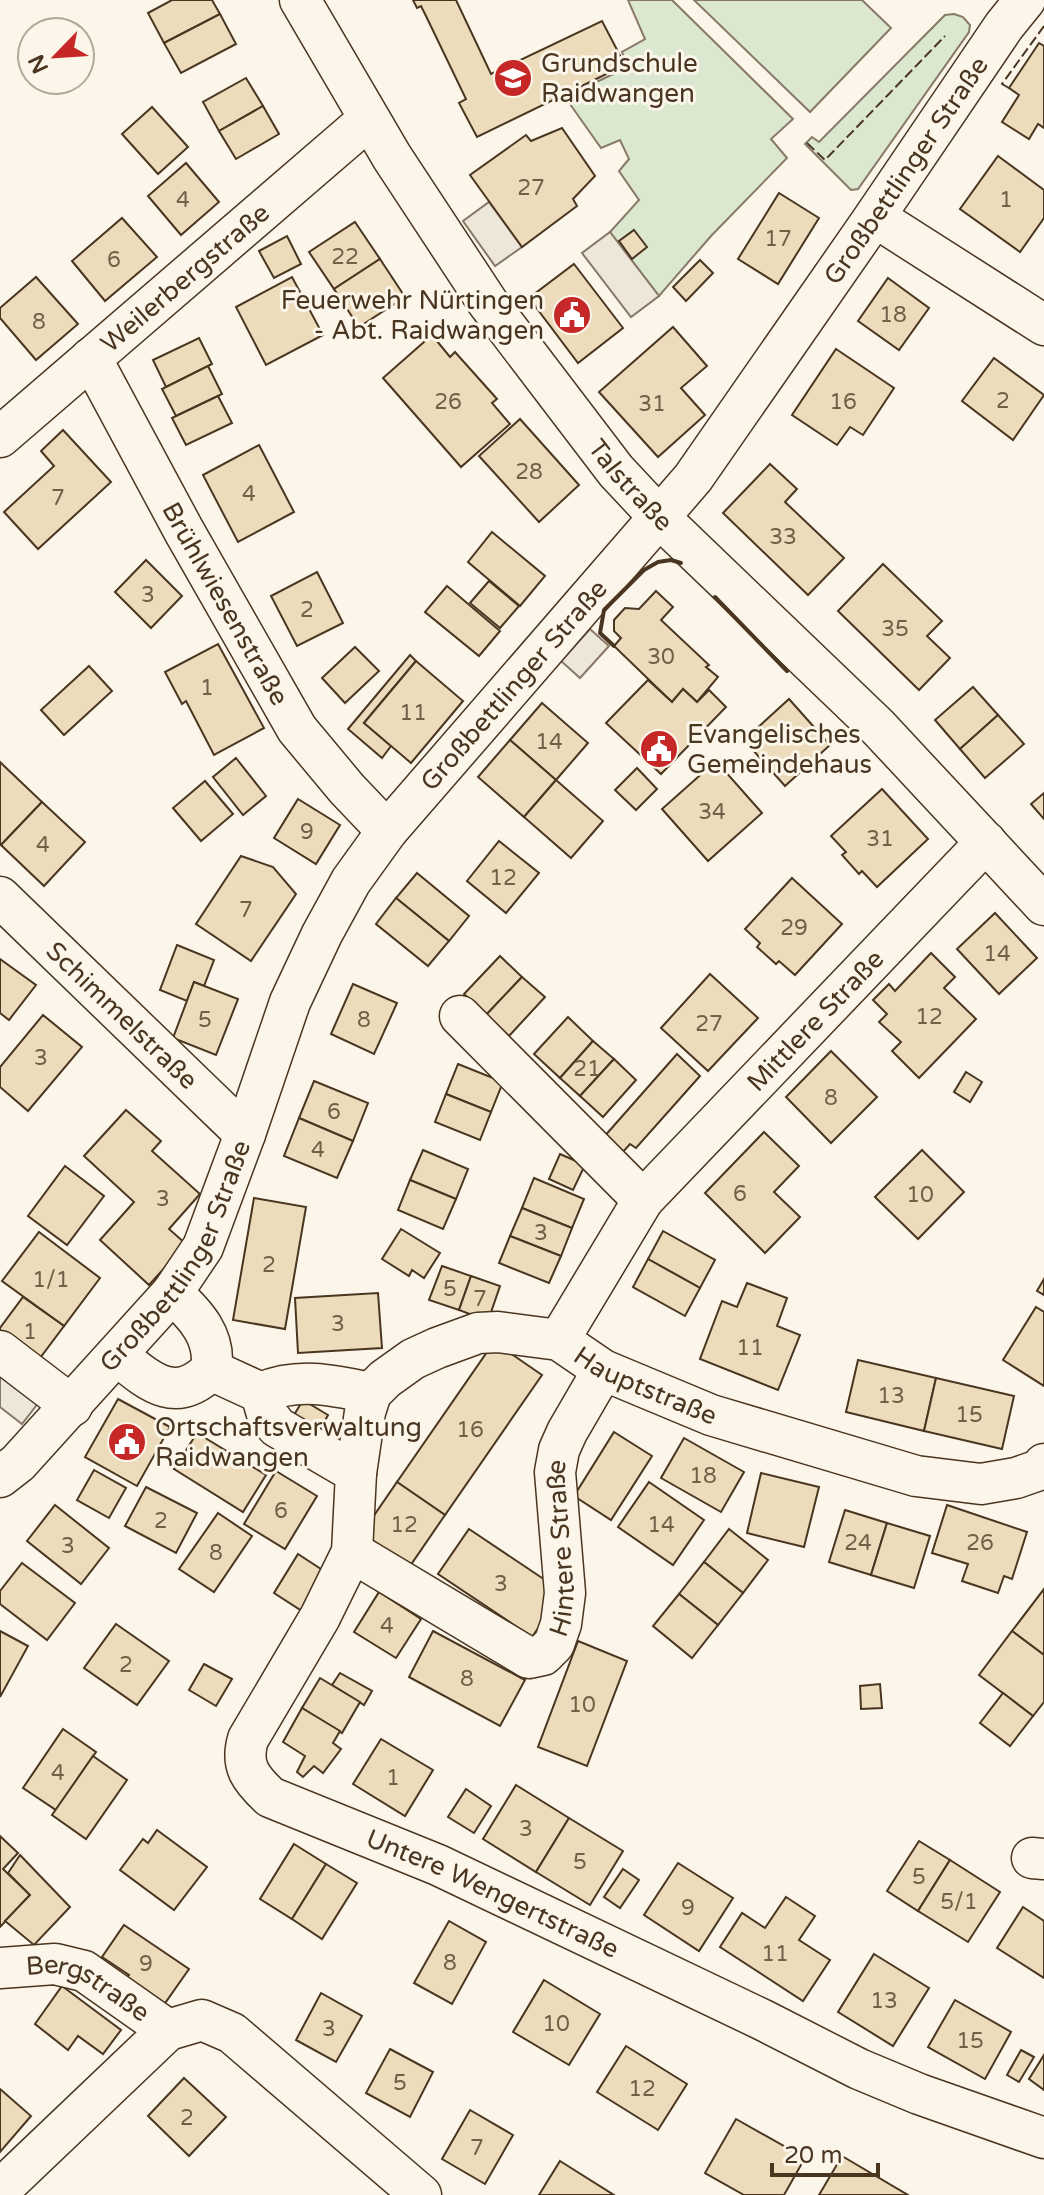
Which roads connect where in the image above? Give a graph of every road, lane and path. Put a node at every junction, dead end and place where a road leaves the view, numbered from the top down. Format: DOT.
graph roads {
  1 [pos="300,0"];
  2 [pos="1025,0"];
  3 [pos="369,119"];
  4 [pos="875,217"];
  5 [pos="1044,325"];
  6 [pos="91,358"];
  7 [pos="0,437"];
  8 [pos="659,517"];
  9 [pos="387,831"];
  10 [pos="986,842"];
  11 [pos="0,897"];
  12 [pos="1044,905"];
  13 [pos="460,1016"];
  14 [pos="245,1134"];
  15 [pos="643,1200"];
  16 [pos="172,1293"];
  17 [pos="559,1340"];
  18 [pos="0,1351"];
  19 [pos="117,1355"];
  20 [pos="211,1370"];
  21 [pos="603,1370"];
  22 [pos="261,1393"];
  23 [pos="371,1393"];
  24 [pos="72,1406"];
  25 [pos="1043,1468"];
  26 [pos="356,1473"];
  27 [pos="0,1477"];
  28 [pos="352,1552"];
  29 [pos="0,1968"];
  30 [pos="168,2030"];
  31 [pos="1044,2138"];
  32 [pos="0,2190"];
  33 [pos="421,2195"];
  1 -- 3 [label="street, Talstraße"];
  2 -- 4 [label="street, Großbettlinger Straße"];
  3 -- 6 [label="street, Weilerbergstraße"];
  3 -- 8 [label="street, Talstraße"];
  4 -- 5 [label="street"];
  4 -- 8 [label="street, Großbettlinger Straße"];
  6 -- 7 [label="street, Weilerbergstraße"];
  6 -- 9 [label="street, Brühlwiesenstraße"];
  8 -- 9 [label="street, Großbettlinger Straße"];
  8 -- 10 [label="street, Talstraße"];
  9 -- 14 [label="street, Großbettlinger Straße"];
  10 -- 12 [label="street, Talstraße"];
  10 -- 15 [label="street, Mittlere Straße"];
  11 -- 14 [label="street, Schimmelstraße"];
  13 -- 15 [label="street"];
  14 -- 16 [label="street, Großbettlinger Straße"];
  15 -- 17 [label="street, Mittlere Straße"];
  16 -- 19 [label="street, Großbettlinger Straße"];
  16 -- 20 [label="street"];
  17 -- 21 [label="street, Hauptstraße"];
  17 -- 23 [label="street, Hauptstraße"];
  18 -- 24 [label="street"];
  19 -- 20 [label="street"];
  19 -- 24 [label="street, Großbettlinger Straße"];
  20 -- 22 [label="street"];
  21 -- 25 [label="street, Hauptstraße"];
  21 -- 28 [label="street, Hintere Straße"];
  22 -- 23 [label="street"];
  22 -- 26 [label="street"];
  23 -- 26 [label="street, Untere Wengertstraße"];
  24 -- 27 [label="street, Großbettlinger Straße"];
  26 -- 28 [label="street, Untere Wengertstraße"];
  28 -- 31 [label="street, Untere Wengertstraße"];
  29 -- 30 [label="street, Bergstraße"];
  30 -- 32 [label="street"];
  30 -- 33 [label="street"];
}
